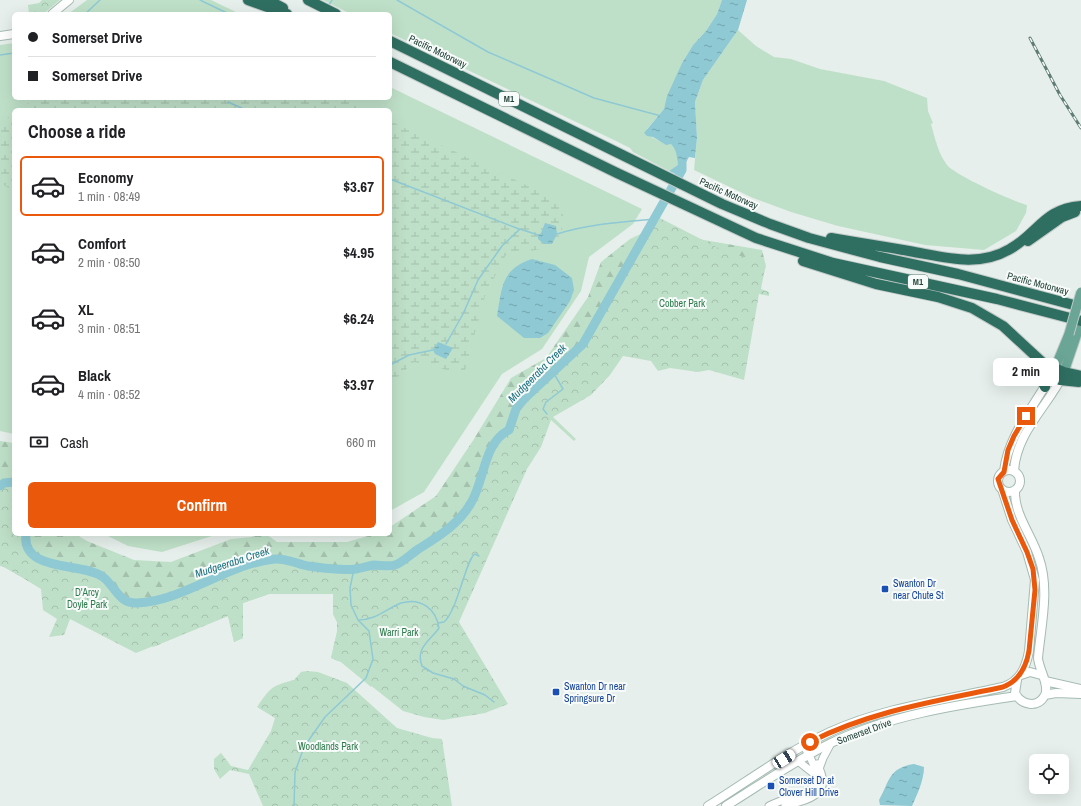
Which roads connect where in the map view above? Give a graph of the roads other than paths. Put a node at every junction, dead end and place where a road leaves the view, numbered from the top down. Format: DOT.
graph roads {
  1 [pos="69,0"];
  2 [pos="248,0"];
  3 [pos="268,0"];
  4 [pos="310,1"];
  5 [pos="54,12"];
  6 [pos="281,12"];
  7 [pos="290,12"];
  8 [pos="332,12"];
  9 [pos="12,29"];
  10 [pos="0,31"];
  11 [pos="12,34"];
  12 [pos="0,36"];
  13 [pos="392,42"];
  14 [pos="392,63"];
  15 [pos="1081,206"];
  16 [pos="1081,212"];
  17 [pos="756,238"];
  18 [pos="809,238"];
  19 [pos="1020,243"];
  20 [pos="1081,292"];
  21 [pos="1081,307"];
  22 [pos="1081,322"];
  23 [pos="1073,335"];
  24 [pos="1043,362"];
  25 [pos="1060,374"];
  26 [pos="1081,376"];
  27 [pos="1081,382"];
  28 [pos="1045,387"];
  29 [pos="1004,472"];
  30 [pos="1014,472"];
  31 [pos="1002,489"];
  32 [pos="1015,490"];
  33 [pos="1019,677"];
  34 [pos="1043,678"];
  35 [pos="1081,689"];
  36 [pos="1081,694"];
  37 [pos="1045,695"];
  38 [pos="1017,696"];
  39 [pos="832,743"];
  40 [pos="804,746"];
  41 [pos="808,755"];
  42 [pos="798,761"];
  43 [pos="819,769"];
  44 [pos="817,777"];
  45 [pos="708,806"];
  46 [pos="726,806"];
  47 [pos="769,806"];
  48 [pos="785,806"];
  1 -- 5 [label="main road"];
  2 -- 6 [label="highway"];
  3 -- 7 [label="highway"];
  4 -- 8 [label="highway"];
  9 -- 10 [label="main road"];
  11 -- 12 [label="main road"];
  13 -- 18 [label="highway, Pacific Motorway / M1"];
  14 -- 17 [label="highway, M1"];
  15 -- 19 [label="highway"];
  16 -- 19 [label="highway"];
  17 -- 22 [label="highway, M1"];
  17 -- 24 [label="highway"];
  18 -- 19 [label="highway"];
  18 -- 21 [label="highway, Pacific Motorway / M1"];
  20 -- 23 [label="main road, bridge"];
  22 -- 23 [label="main road"];
  23 -- 25 [label="main road"];
  24 -- 25 [label="highway"];
  24 -- 28 [label="highway"];
  25 -- 26 [label="highway"];
  25 -- 27 [label="highway"];
  25 -- 28 [label="main road"];
  25 -- 30 [label="main road"];
  28 -- 29 [label="main road"];
  29 -- 30 [label="main road"];
  29 -- 31 [label="main road"];
  30 -- 32 [label="main road"];
  31 -- 32 [label="main road"];
  31 -- 33 [label="main road"];
  32 -- 34 [label="main road"];
  33 -- 34 [label="main road, Somerset Drive"];
  33 -- 38 [label="main road"];
  33 -- 40 [label="main road, Somerset Drive"];
  34 -- 35 [label="main road, Somerset Drive"];
  34 -- 37 [label="main road"];
  36 -- 37 [label="main road"];
  37 -- 38 [label="main road"];
  38 -- 39 [label="main road, Somerset Drive"];
  39 -- 41 [label="main road, Somerset Drive"];
  39 -- 43 [label="street"];
  40 -- 41 [label="street"];
  40 -- 45 [label="main road, Somerset Drive"];
  41 -- 42 [label="main road, Somerset Drive"];
  41 -- 43 [label="street"];
  41 -- 44 [label="street"];
  42 -- 44 [label="street"];
  42 -- 46 [label="main road, Somerset Drive"];
  43 -- 48 [label="street"];
  44 -- 47 [label="street"];
}
